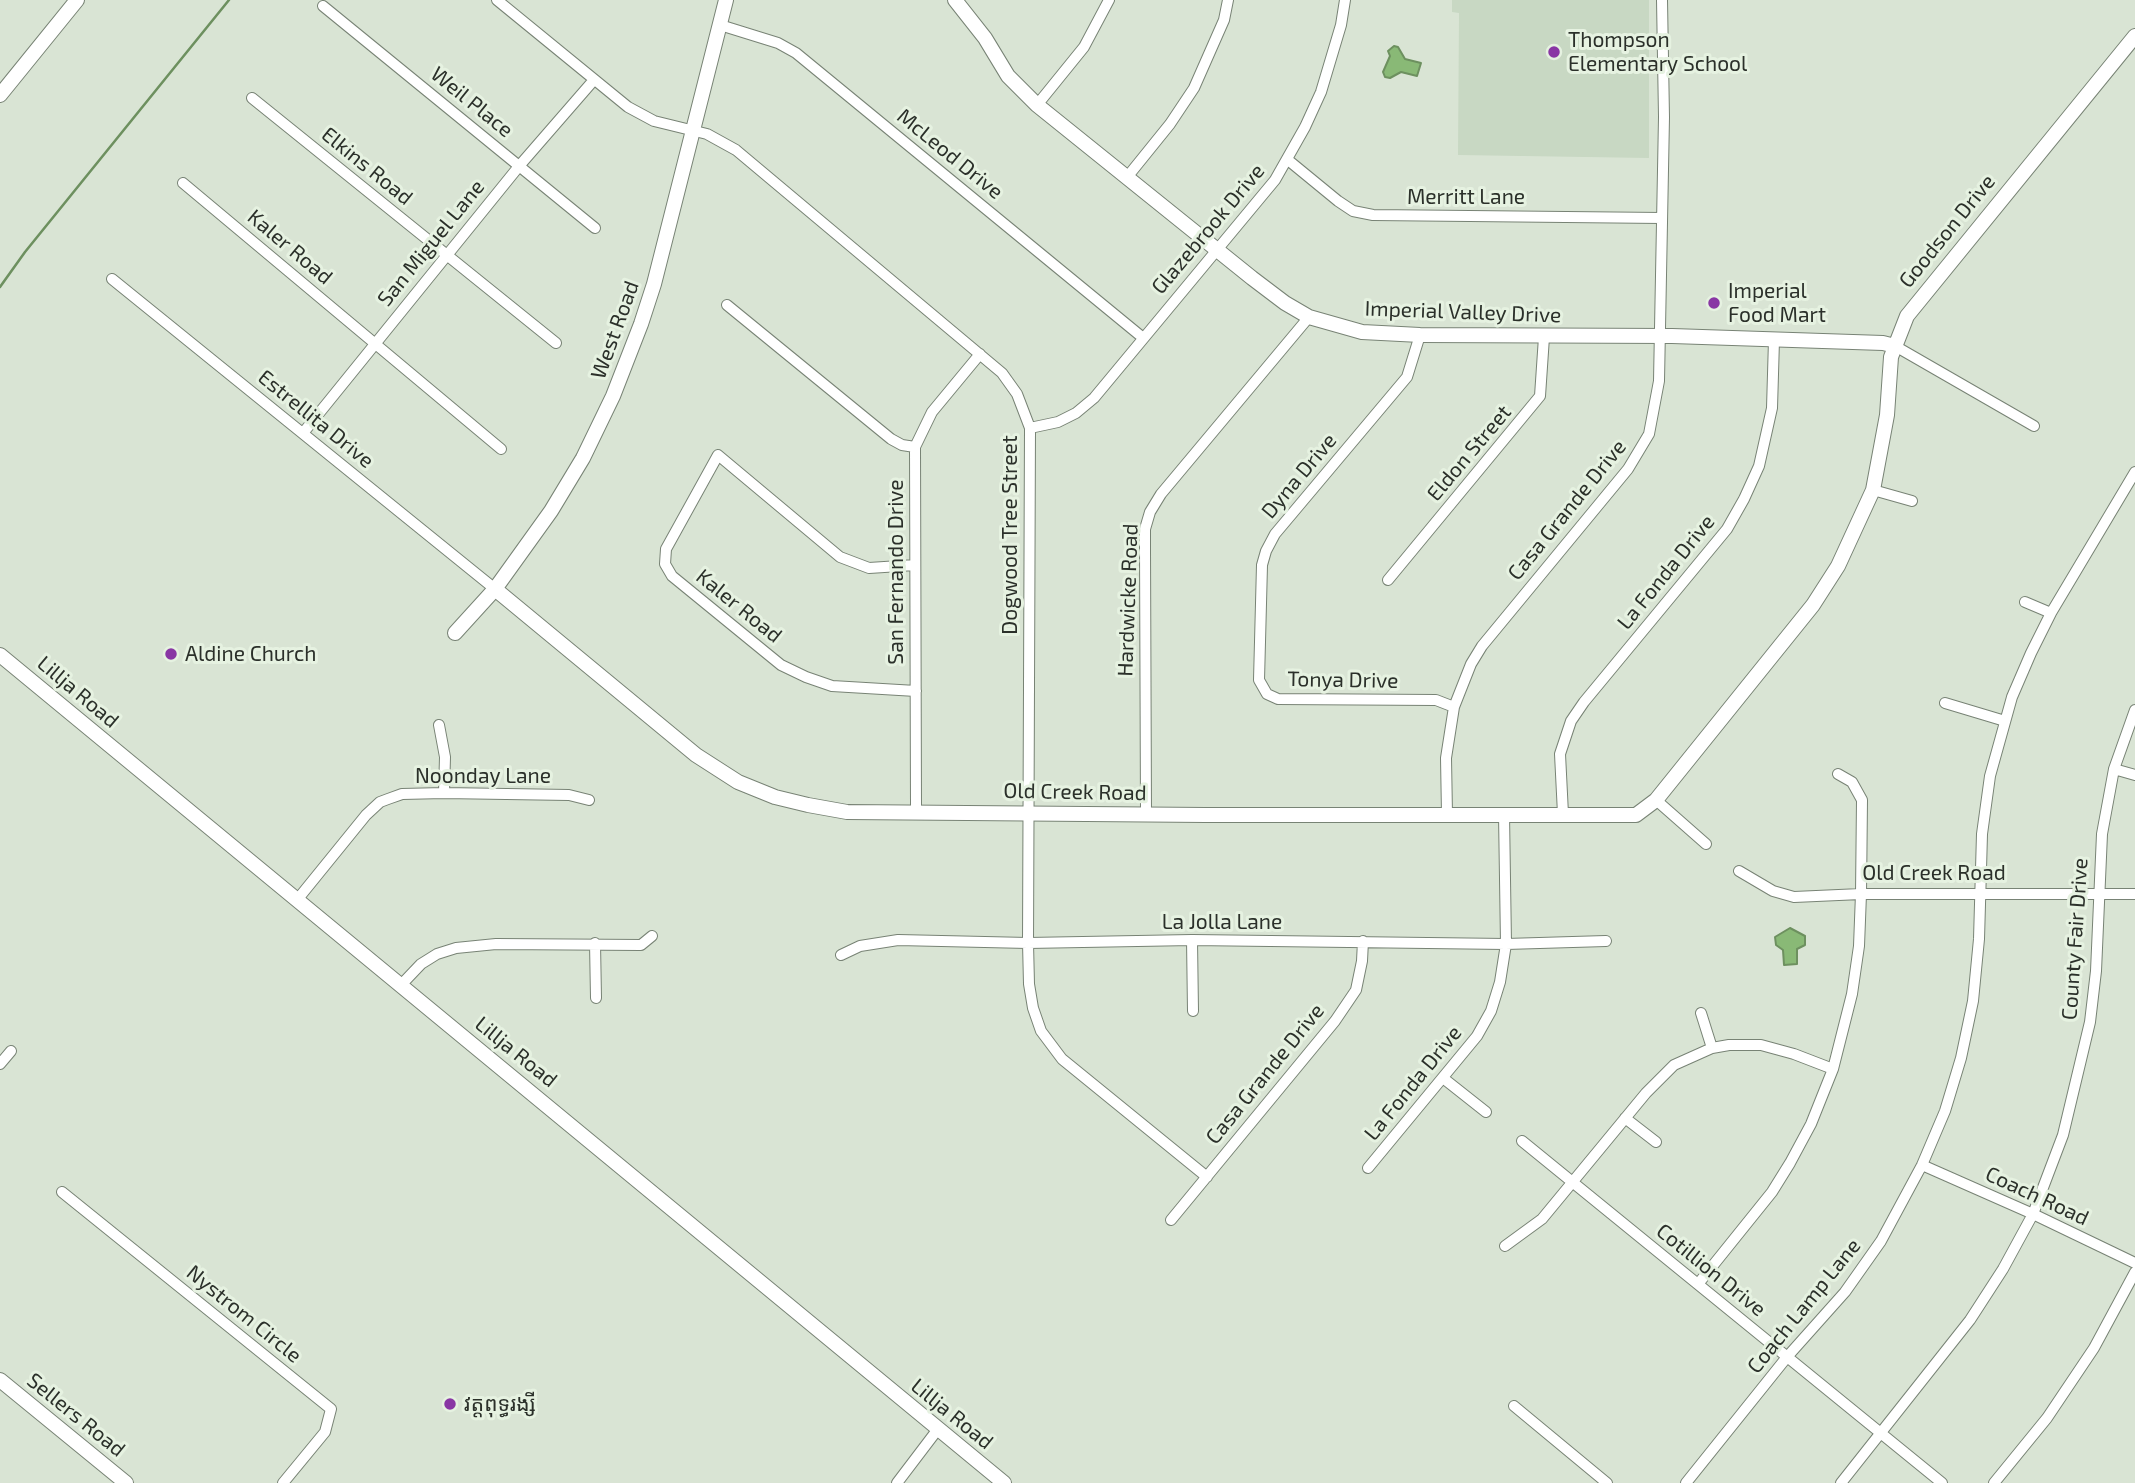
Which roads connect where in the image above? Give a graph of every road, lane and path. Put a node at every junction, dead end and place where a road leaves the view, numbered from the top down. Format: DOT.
graph roads {
  1 [pos="77,0"];
  2 [pos="497,0"];
  3 [pos="726,0"];
  4 [pos="955,0"];
  5 [pos="1109,0"];
  6 [pos="1228,0"];
  7 [pos="1345,0"];
  8 [pos="1662,0"];
  9 [pos="323,6"];
  10 [pos="720,25"];
  11 [pos="2135,36"];
  12 [pos="593,81"];
  13 [pos="0,95"];
  14 [pos="253,98"];
  15 [pos="1037,105"];
  16 [pos="693,131"];
  17 [pos="1288,160"];
  18 [pos="520,165"];
  19 [pos="1128,176"];
  20 [pos="183,183"];
  21 [pos="1662,218"];
  22 [pos="595,228"];
  23 [pos="1217,249"];
  24 [pos="447,254"];
  25 [pos="112,279"];
  26 [pos="727,304"];
  27 [pos="1309,317"];
  28 [pos="1420,335"];
  29 [pos="1660,336"];
  30 [pos="1142,337"];
  31 [pos="1544,337"];
  32 [pos="1774,340"];
  33 [pos="375,343"];
  34 [pos="556,343"];
  35 [pos="1895,346"];
  36 [pos="980,354"];
  37 [pos="2034,426"];
  38 [pos="1030,428"];
  39 [pos="303,433"];
  40 [pos="915,447"];
  41 [pos="501,449"];
  42 [pos="2135,472"];
  43 [pos="1873,490"];
  44 [pos="1912,501"];
  45 [pos="915,565"];
  46 [pos="1388,580"];
  47 [pos="495,589"];
  48 [pos="2025,601"];
  49 [pos="2051,613"];
  50 [pos="455,633"];
  51 [pos="0,656"];
  52 [pos="1260,661"];
  53 [pos="916,691"];
  54 [pos="1945,703"];
  55 [pos="1454,707"];
  56 [pos="2135,710"];
  57 [pos="2005,721"];
  58 [pos="439,725"];
  59 [pos="2113,769"];
  60 [pos="1838,774"];
  61 [pos="2135,775"];
  62 [pos="444,793"];
  63 [pos="589,800"];
  64 [pos="1656,800"];
  65 [pos="916,811"];
  66 [pos="1029,812"];
  67 [pos="1146,814"];
  68 [pos="1447,814"];
  69 [pos="1504,814"];
  70 [pos="1563,814"];
  71 [pos="1706,844"];
  72 [pos="1739,871"];
  73 [pos="1861,894"];
  74 [pos="1982,894"];
  75 [pos="2135,894"];
  76 [pos="2100,895"];
  77 [pos="297,900"];
  78 [pos="652,936"];
  79 [pos="1192,940"];
  80 [pos="1363,941"];
  81 [pos="1606,941"];
  82 [pos="595,943"];
  83 [pos="1028,943"];
  84 [pos="1506,944"];
  85 [pos="841,956"];
  86 [pos="401,985"];
  87 [pos="596,998"];
  88 [pos="1193,1011"];
  89 [pos="1701,1013"];
  90 [pos="1712,1048"];
  91 [pos="11,1051"];
  92 [pos="0,1064"];
  93 [pos="1833,1069"];
  94 [pos="1443,1077"];
  95 [pos="1486,1111"];
  96 [pos="1625,1118"];
  97 [pos="1522,1141"];
  98 [pos="1656,1142"];
  99 [pos="1922,1165"];
  100 [pos="1368,1168"];
  101 [pos="1207,1177"];
  102 [pos="1573,1182"];
  103 [pos="62,1192"];
  104 [pos="2033,1214"];
  105 [pos="1171,1220"];
  106 [pos="1505,1246"];
  107 [pos="2135,1263"];
  108 [pos="2135,1272"];
  109 [pos="1698,1284"];
  110 [pos="1787,1357"];
  111 [pos="0,1380"];
  112 [pos="1514,1406"];
  113 [pos="938,1429"];
  114 [pos="1881,1433"];
  115 [pos="126,1483"];
  116 [pos="283,1483"];
  117 [pos="897,1483"];
  118 [pos="1004,1483"];
  119 [pos="1607,1483"];
  120 [pos="1686,1483"];
  121 [pos="1841,1483"];
  122 [pos="1942,1483"];
  123 [pos="1994,1483"];
  1 -- 13 [label="street"];
  2 -- 12 [label="street, Dogwood Tree Street"];
  3 -- 10 [label="street, West Road"];
  4 -- 15 [label="street, Imperial Valley Drive"];
  5 -- 15 [label="street"];
  6 -- 19 [label="street"];
  7 -- 17 [label="street, Glazebrook Drive"];
  8 -- 21 [label="street, Casa Grande Drive"];
  9 -- 18 [label="street, Weil Place"];
  10 -- 16 [label="street, West Road"];
  10 -- 30 [label="street, McLeod Drive"];
  11 -- 35 [label="street, Goodson Drive"];
  12 -- 16 [label="street, Dogwood Tree Street"];
  12 -- 18 [label="street, San Miguel Lane"];
  14 -- 24 [label="street, Elkins Road"];
  15 -- 19 [label="street, Imperial Valley Drive"];
  16 -- 36 [label="street, Dogwood Tree Street"];
  16 -- 47 [label="street, West Road"];
  17 -- 21 [label="street, Merritt Lane"];
  17 -- 23 [label="street, Glazebrook Drive"];
  18 -- 22 [label="street, Weil Place"];
  18 -- 24 [label="street, San Miguel Lane"];
  19 -- 23 [label="street, Imperial Valley Drive"];
  20 -- 33 [label="street, Kaler Road"];
  21 -- 29 [label="street, Casa Grande Drive"];
  23 -- 27 [label="street, Imperial Valley Drive"];
  23 -- 30 [label="street, Glazebrook Drive"];
  24 -- 33 [label="street, San Miguel Lane"];
  24 -- 34 [label="street, Elkins Road"];
  25 -- 39 [label="street, Estrellita Drive"];
  26 -- 40 [label="street"];
  27 -- 28 [label="street, Imperial Valley Drive"];
  27 -- 67 [label="street, Hardwicke Road"];
  28 -- 31 [label="street, Imperial Valley Drive"];
  28 -- 52 [label="street, Dyna Drive"];
  29 -- 31 [label="street, Imperial Valley Drive"];
  29 -- 32 [label="street, Imperial Valley Drive"];
  29 -- 55 [label="street, Casa Grande Drive"];
  30 -- 38 [label="street, Glazebrook Drive"];
  31 -- 46 [label="street, Eldon Street"];
  32 -- 35 [label="street, Imperial Valley Drive"];
  32 -- 70 [label="street, La Fonda Drive"];
  33 -- 39 [label="street, San Miguel Lane"];
  33 -- 41 [label="street, Kaler Road"];
  35 -- 37 [label="street, Imperial Valley Drive"];
  35 -- 43 [label="street, Goodson Drive"];
  36 -- 38 [label="street, Dogwood Tree Street"];
  36 -- 40 [label="street, San Fernando Drive"];
  38 -- 66 [label="street, Dogwood Tree Street"];
  39 -- 47 [label="street, Estrellita Drive"];
  40 -- 45 [label="street, San Fernando Drive"];
  42 -- 49 [label="street, Coach Lamp Lane"];
  43 -- 44 [label="street"];
  43 -- 64 [label="street, Goodson Drive"];
  45 -- 53 [label="street, San Fernando Drive"];
  45 -- 53 [label="street, Kaler Road"];
  47 -- 50 [label="street, West Road"];
  47 -- 65 [label="street, Old Creek Road"];
  48 -- 49 [label="street"];
  49 -- 57 [label="street, Coach Lamp Lane"];
  51 -- 77 [label="street, Lillja Road"];
  52 -- 55 [label="street, Tonya Drive"];
  53 -- 65 [label="street, San Fernando Drive"];
  54 -- 57 [label="street"];
  55 -- 68 [label="street, Casa Grande Drive"];
  56 -- 59 [label="street, County Fair Drive"];
  57 -- 74 [label="street, Coach Lamp Lane"];
  58 -- 62 [label="street"];
  59 -- 61 [label="street"];
  59 -- 76 [label="street, County Fair Drive"];
  60 -- 73 [label="street"];
  62 -- 63 [label="street, Noonday Lane"];
  62 -- 77 [label="street, Noonday Lane"];
  64 -- 70 [label="street, Old Creek Road"];
  64 -- 71 [label="street"];
  65 -- 66 [label="street, Old Creek Road"];
  66 -- 67 [label="street, Old Creek Road"];
  66 -- 83 [label="street, Dogwood Tree Street"];
  67 -- 68 [label="street, Old Creek Road"];
  68 -- 69 [label="street, Old Creek Road"];
  69 -- 70 [label="street, Old Creek Road"];
  69 -- 84 [label="street, La Fonda Drive"];
  72 -- 73 [label="street, Old Creek Road"];
  73 -- 74 [label="street, Old Creek Road"];
  73 -- 93 [label="street"];
  74 -- 76 [label="street, Old Creek Road"];
  74 -- 99 [label="street, Coach Lamp Lane"];
  75 -- 76 [label="street, Old Creek Road"];
  76 -- 104 [label="street, County Fair Drive"];
  77 -- 86 [label="street, Lillja Road"];
  78 -- 82 [label="street"];
  79 -- 80 [label="street, La Jolla Lane"];
  79 -- 83 [label="street, La Jolla Lane"];
  79 -- 88 [label="street"];
  80 -- 84 [label="street, La Jolla Lane"];
  80 -- 101 [label="street, Casa Grande Drive"];
  81 -- 84 [label="street, La Jolla Lane"];
  82 -- 86 [label="street"];
  82 -- 87 [label="street"];
  83 -- 85 [label="street, La Jolla Lane"];
  83 -- 101 [label="street, Dogwood Tree Street"];
  84 -- 94 [label="street, La Fonda Drive"];
  86 -- 113 [label="street, Lillja Road"];
  89 -- 90 [label="street"];
  90 -- 93 [label="street"];
  90 -- 96 [label="street"];
  91 -- 92 [label="street"];
  93 -- 109 [label="street"];
  94 -- 95 [label="street"];
  94 -- 100 [label="street, La Fonda Drive"];
  96 -- 98 [label="street"];
  96 -- 102 [label="street"];
  97 -- 102 [label="street, Cotillion Drive"];
  99 -- 104 [label="street, Coach Road"];
  99 -- 110 [label="street, Coach Lamp Lane"];
  101 -- 105 [label="street, Casa Grande Drive"];
  102 -- 106 [label="street"];
  102 -- 109 [label="street, Cotillion Drive"];
  103 -- 116 [label="street, Nystrom Circle"];
  104 -- 107 [label="street, Coach Road"];
  104 -- 114 [label="street, County Fair Drive"];
  108 -- 123 [label="street"];
  109 -- 110 [label="street, Cotillion Drive"];
  110 -- 114 [label="street, Cotillion Drive"];
  110 -- 120 [label="street, Coach Lamp Lane"];
  111 -- 115 [label="street, Sellers Road"];
  112 -- 119 [label="street"];
  113 -- 117 [label="street"];
  113 -- 118 [label="street, Lillja Road"];
  114 -- 121 [label="street, County Fair Drive"];
  114 -- 122 [label="street, Cotillion Drive"];
}
